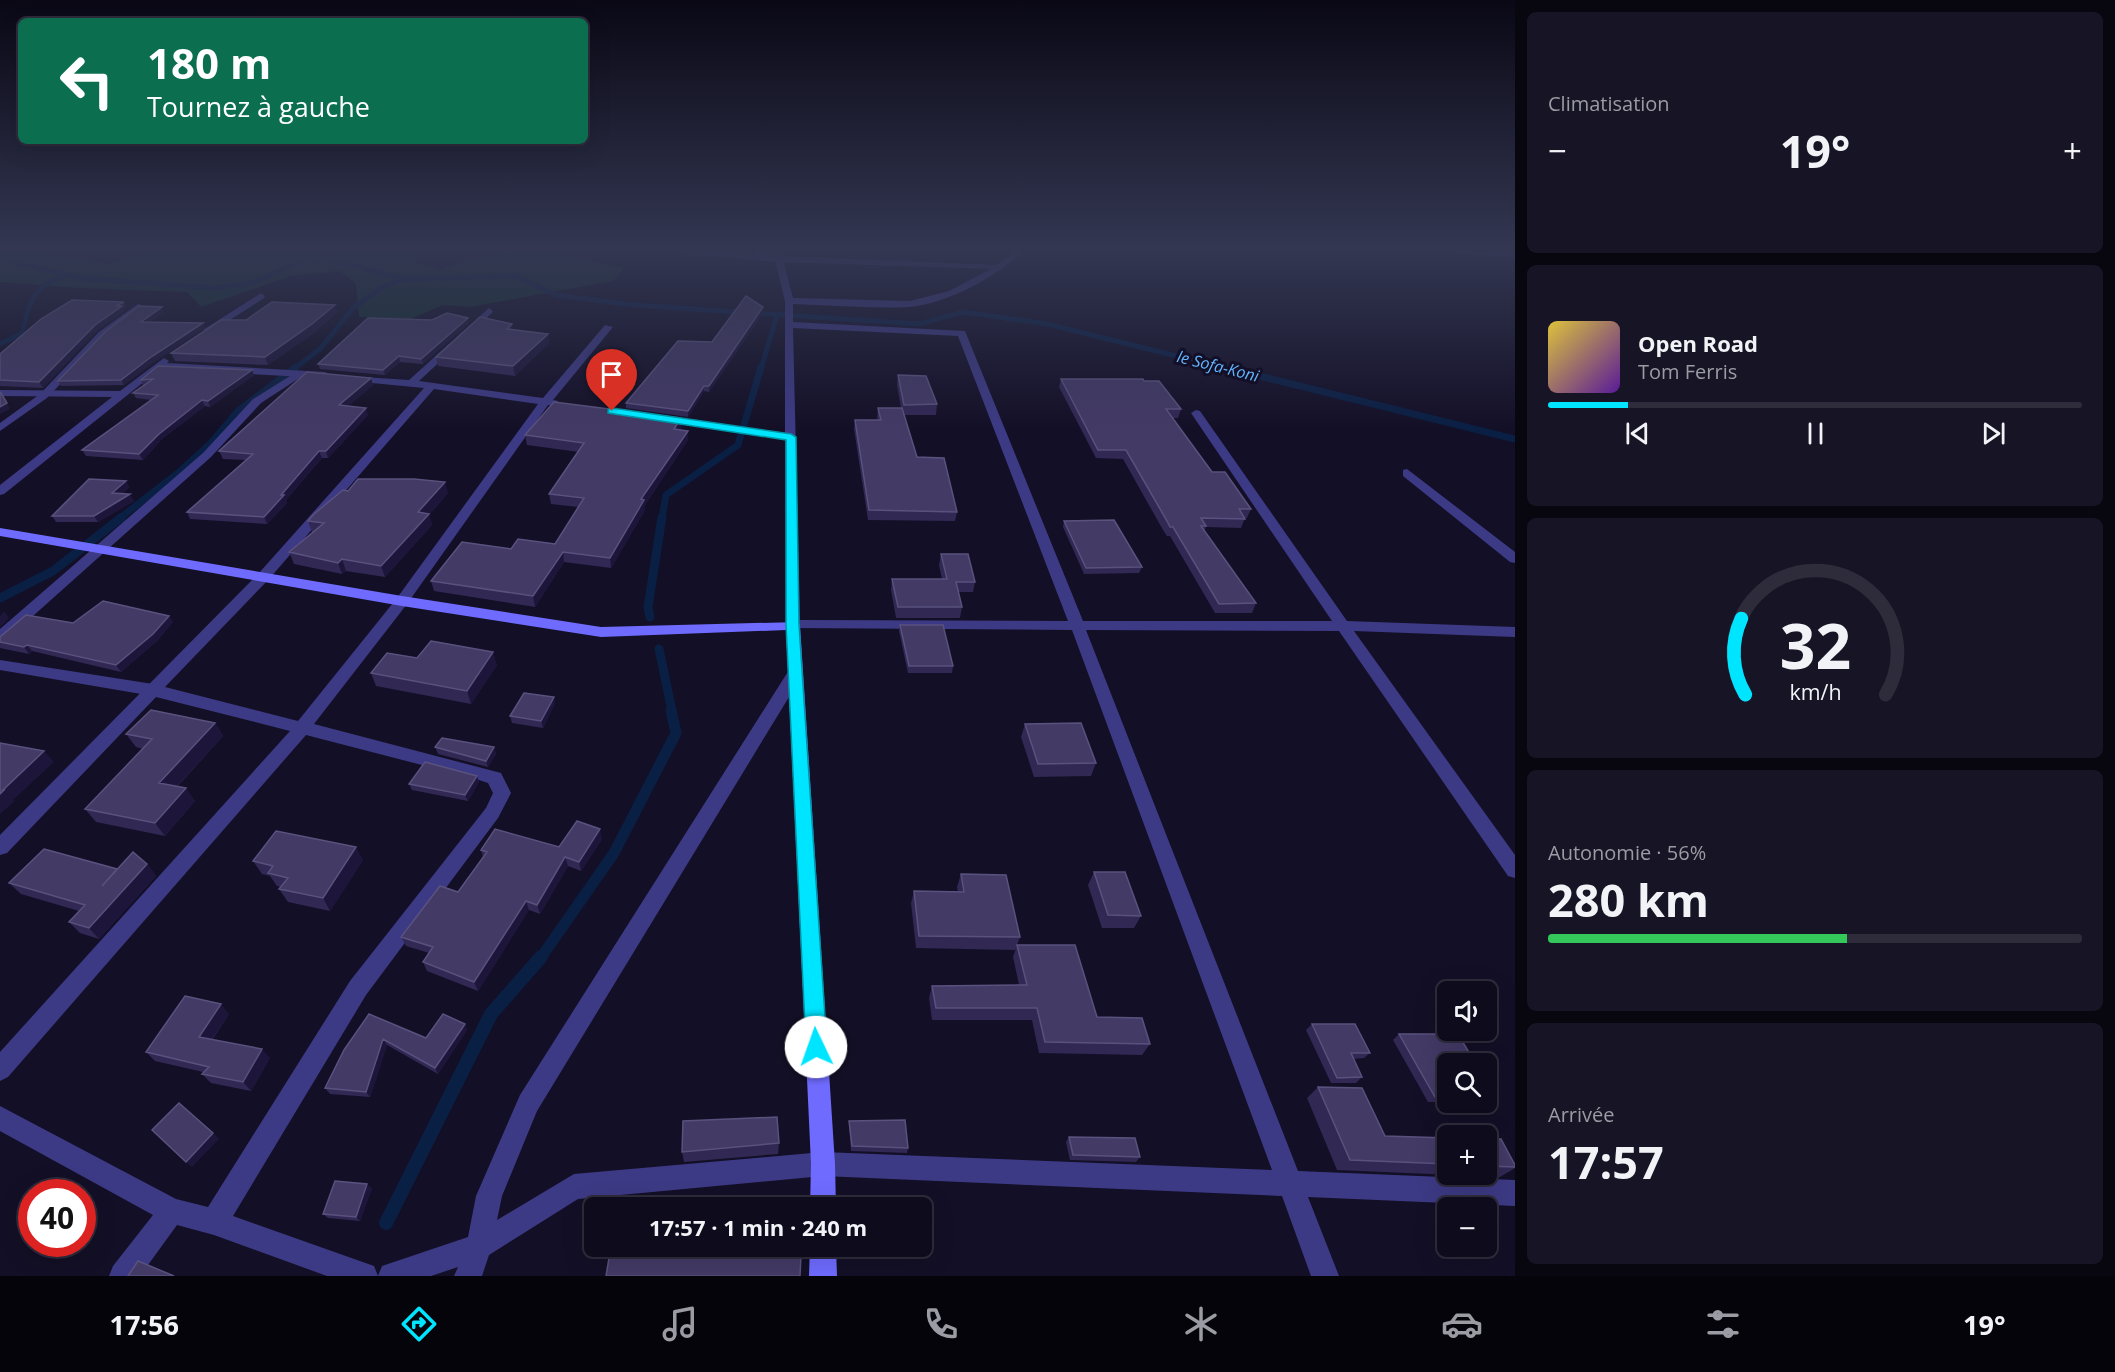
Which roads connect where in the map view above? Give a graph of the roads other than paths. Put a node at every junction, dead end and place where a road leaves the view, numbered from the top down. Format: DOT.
graph roads {
  1 [pos="133,311"];
  2 [pos="238,311"];
  3 [pos="489,311"];
  4 [pos="789,311"];
  5 [pos="789,325"];
  6 [pos="608,327"];
  7 [pos="198,336"];
  8 [pos="174,354"];
  9 [pos="158,366"];
  10 [pos="299,372"];
  11 [pos="411,383"];
  12 [pos="430,387"];
  13 [pos="0,393"];
  14 [pos="47,393"];
  15 [pos="123,394"];
  16 [pos="546,402"];
  17 [pos="570,405"];
  18 [pos="1196,412"];
  19 [pos="650,417"];
  20 [pos="0,428"];
  21 [pos="791,437"];
  22 [pos="1407,472"];
  23 [pos="0,491"];
  24 [pos="0,532"];
  25 [pos="98,548"];
  26 [pos="1515,560"];
  27 [pos="264,576"];
  28 [pos="402,601"];
  29 [pos="793,625"];
  30 [pos="1077,625"];
  31 [pos="1343,627"];
  32 [pos="1515,632"];
  33 [pos="0,637"];
  34 [pos="0,665"];
  35 [pos="795,674"];
  36 [pos="153,690"];
  37 [pos="302,728"];
  38 [pos="0,847"];
  39 [pos="1515,870"];
  40 [pos="0,1069"];
  41 [pos="0,1118"];
  42 [pos="823,1164"];
  43 [pos="1291,1183"];
  44 [pos="1515,1193"];
  45 [pos="823,1197"];
  46 [pos="172,1211"];
  47 [pos="214,1222"];
  48 [pos="479,1246"];
  49 [pos="823,1257"];
  50 [pos="123,1276"];
  51 [pos="364,1276"];
  52 [pos="392,1276"];
  53 [pos="468,1276"];
  54 [pos="823,1276"];
  55 [pos="1325,1276"];
  1 -- 14 [label="street"];
  2 -- 7 [label="street"];
  3 -- 11 [label="street"];
  4 -- 5 [label="street"];
  5 -- 21 [label="street"];
  5 -- 30 [label="street"];
  6 -- 16 [label="street"];
  8 -- 9 [label="street"];
  9 -- 10 [label="street"];
  9 -- 15 [label="street"];
  10 -- 11 [label="street"];
  10 -- 25 [label="street"];
  11 -- 12 [label="street"];
  12 -- 16 [label="street"];
  12 -- 27 [label="street"];
  13 -- 14 [label="street"];
  14 -- 15 [label="street"];
  14 -- 20 [label="street"];
  15 -- 23 [label="street"];
  16 -- 17 [label="street"];
  16 -- 28 [label="street"];
  18 -- 31 [label="street"];
  19 -- 21 [label="street"];
  21 -- 29 [label="street"];
  22 -- 26 [label="street"];
  24 -- 25 [label="street"];
  25 -- 27 [label="street"];
  25 -- 33 [label="street"];
  27 -- 28 [label="street"];
  27 -- 36 [label="street"];
  28 -- 29 [label="street"];
  28 -- 37 [label="street"];
  29 -- 30 [label="street"];
  29 -- 35 [label="street"];
  30 -- 31 [label="street"];
  30 -- 43 [label="street"];
  31 -- 32 [label="street"];
  31 -- 39 [label="street"];
  34 -- 36 [label="street"];
  35 -- 42 [label="street"];
  35 -- 48 [label="street"];
  36 -- 37 [label="street"];
  36 -- 38 [label="street"];
  37 -- 40 [label="street"];
  37 -- 47 [label="street"];
  41 -- 46 [label="street"];
  42 -- 43 [label="street"];
  42 -- 45 [label="street"];
  42 -- 48 [label="street"];
  43 -- 44 [label="street"];
  43 -- 55 [label="street"];
  46 -- 47 [label="street"];
  46 -- 50 [label="street"];
  47 -- 51 [label="street"];
  48 -- 52 [label="street"];
  48 -- 53 [label="street"];
  49 -- 54 [label="street"];
}
